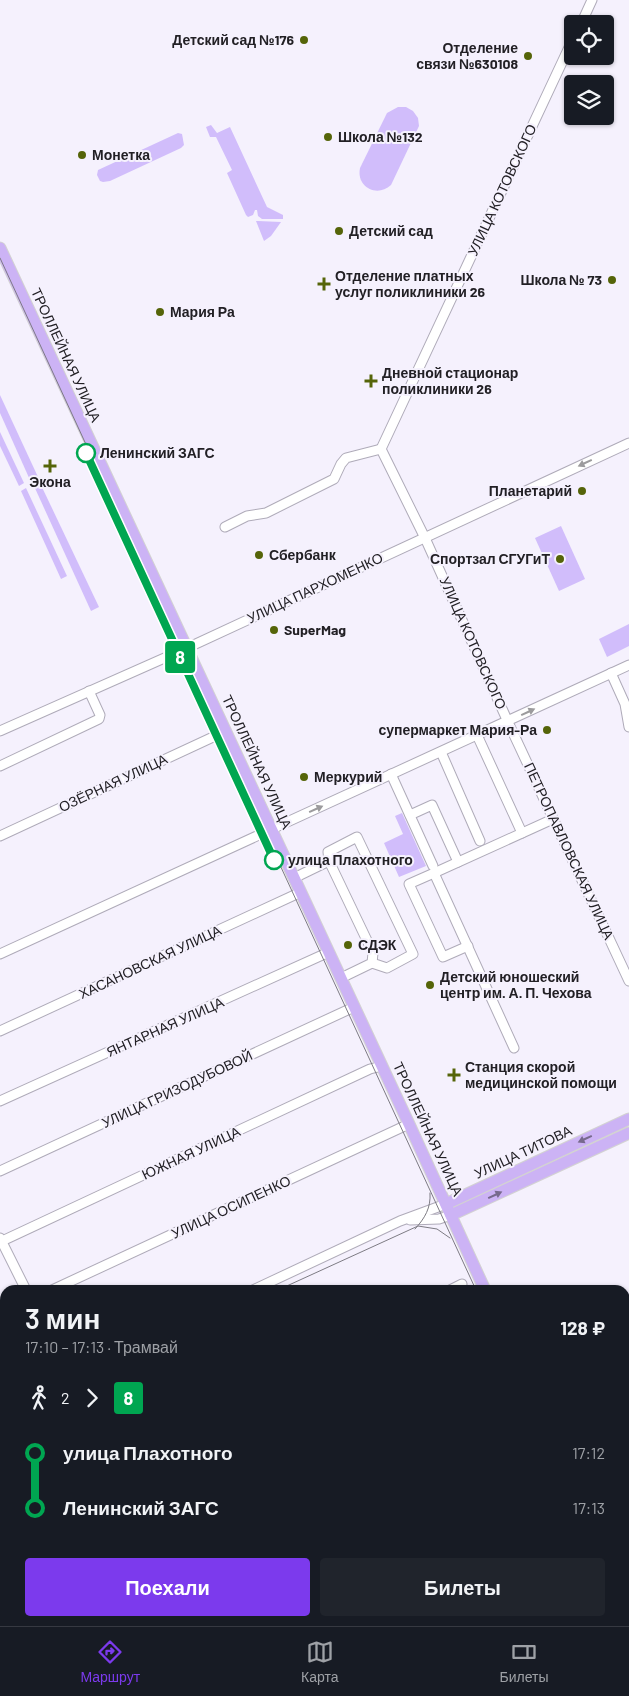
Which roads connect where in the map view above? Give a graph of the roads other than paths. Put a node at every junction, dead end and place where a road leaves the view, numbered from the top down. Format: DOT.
graph roads {
  1 [pos="592,0"];
  2 [pos="584,15"];
  3 [pos="564,58"];
  4 [pos="0,248"];
  5 [pos="629,443"];
  6 [pos="381,449"];
  7 [pos="225,527"];
  8 [pos="425,538"];
  9 [pos="187,648"];
  10 [pos="629,665"];
  11 [pos="611,673"];
  12 [pos="89,691"];
  13 [pos="508,722"];
  14 [pos="629,727"];
  15 [pos="0,731"];
  16 [pos="226,731"];
  17 [pos="477,736"];
  18 [pos="441,752"];
  19 [pos="0,766"];
  20 [pos="391,774"];
  21 [pos="410,815"];
  22 [pos="553,819"];
  23 [pos="272,829"];
  24 [pos="522,833"];
  25 [pos="0,836"];
  26 [pos="480,841"];
  27 [pos="329,861"];
  28 [pos="458,862"];
  29 [pos="433,869"];
  30 [pos="294,878"];
  31 [pos="301,892"];
  32 [pos="468,946"];
  33 [pos="329,952"];
  34 [pos="0,954"];
  35 [pos="372,963"];
  36 [pos="341,978"];
  37 [pos="629,982"];
  38 [pos="354,1007"];
  39 [pos="0,1032"];
  40 [pos="514,1048"];
  41 [pos="382,1066"];
  42 [pos="0,1101"];
  43 [pos="629,1119"];
  44 [pos="409,1124"];
  45 [pos="629,1133"];
  46 [pos="0,1171"];
  47 [pos="449,1210"];
  48 [pos="1,1240"];
  49 [pos="24,1285"];
  50 [pos="63,1285"];
  51 [pos="264,1285"];
  52 [pos="482,1285"];
  1 -- 2 [label="street"];
  3 -- 6 [label="street, УЛИЦА КОТОВСКОГО"];
  4 -- 9 [label="main road, ТРОЛЛЕЙНАЯ УЛИЦА"];
  5 -- 8 [label="street, УЛИЦА ПАРХОМЕНКО, one-way"];
  6 -- 7 [label="street"];
  6 -- 8 [label="street, УЛИЦА КОТОВСКОГО"];
  8 -- 9 [label="street, УЛИЦА ПАРХОМЕНКО"];
  8 -- 13 [label="street, УЛИЦА КОТОВСКОГО"];
  9 -- 12 [label="street, УЛИЦА ПАРХОМЕНКО"];
  9 -- 16 [label="main road, ТРОЛЛЕЙНАЯ УЛИЦА"];
  10 -- 11 [label="street"];
  13 -- 11 [label="street, one-way"];
  11 -- 14 [label="street"];
  12 -- 15 [label="street, УЛИЦА ПАРХОМЕНКО"];
  12 -- 19 [label="street"];
  13 -- 17 [label="street"];
  13 -- 22 [label="street, ПЕТРОПАВЛОВСКАЯ УЛИЦА"];
  16 -- 23 [label="main road, ТРОЛЛЕЙНАЯ УЛИЦА"];
  16 -- 25 [label="street, ОЗЁРНАЯ УЛИЦА"];
  17 -- 18 [label="street"];
  17 -- 24 [label="street"];
  18 -- 20 [label="street"];
  18 -- 26 [label="street"];
  20 -- 21 [label="street"];
  23 -- 20 [label="street, one-way"];
  21 -- 28 [label="street"];
  21 -- 29 [label="street"];
  22 -- 24 [label="street"];
  22 -- 37 [label="street, ПЕТРОПАВЛОВСКАЯ УЛИЦА"];
  23 -- 30 [label="main road, ТРОЛЛЕЙНАЯ УЛИЦА"];
  23 -- 34 [label="street"];
  24 -- 28 [label="street"];
  27 -- 30 [label="street"];
  27 -- 35 [label="street"];
  27 -- 35 [label="street"];
  28 -- 29 [label="street"];
  29 -- 32 [label="street"];
  29 -- 32 [label="street"];
  30 -- 31 [label="main road, ТРОЛЛЕЙНАЯ УЛИЦА"];
  31 -- 33 [label="main road, ТРОЛЛЕЙНАЯ УЛИЦА"];
  31 -- 39 [label="street, ХАСАНОВСКАЯ УЛИЦА"];
  32 -- 40 [label="street"];
  33 -- 36 [label="main road, ТРОЛЛЕЙНАЯ УЛИЦА"];
  33 -- 42 [label="street, ЯНТАРНАЯ УЛИЦА"];
  35 -- 36 [label="street"];
  36 -- 38 [label="main road, ТРОЛЛЕЙНАЯ УЛИЦА"];
  38 -- 41 [label="main road, ТРОЛЛЕЙНАЯ УЛИЦА"];
  38 -- 46 [label="street, УЛИЦА ГРИЗОДУБОВОЙ"];
  41 -- 44 [label="main road, ТРОЛЛЕЙНАЯ УЛИЦА"];
  41 -- 48 [label="street, ЮЖНАЯ УЛИЦА"];
  43 -- 47 [label="main road, УЛИЦА ТИТОВА, one-way"];
  44 -- 47 [label="main road, ТРОЛЛЕЙНАЯ УЛИЦА"];
  44 -- 50 [label="street, УЛИЦА ОСИПЕНКО"];
  47 -- 45 [label="main road, УЛИЦА ТИТОВА, one-way"];
  47 -- 51 [label="street, УЛИЦА ТИТОВА"];
  47 -- 52 [label="main road, ТРОЛЛЕЙНАЯ УЛИЦА"];
  48 -- 49 [label="street"];
}
